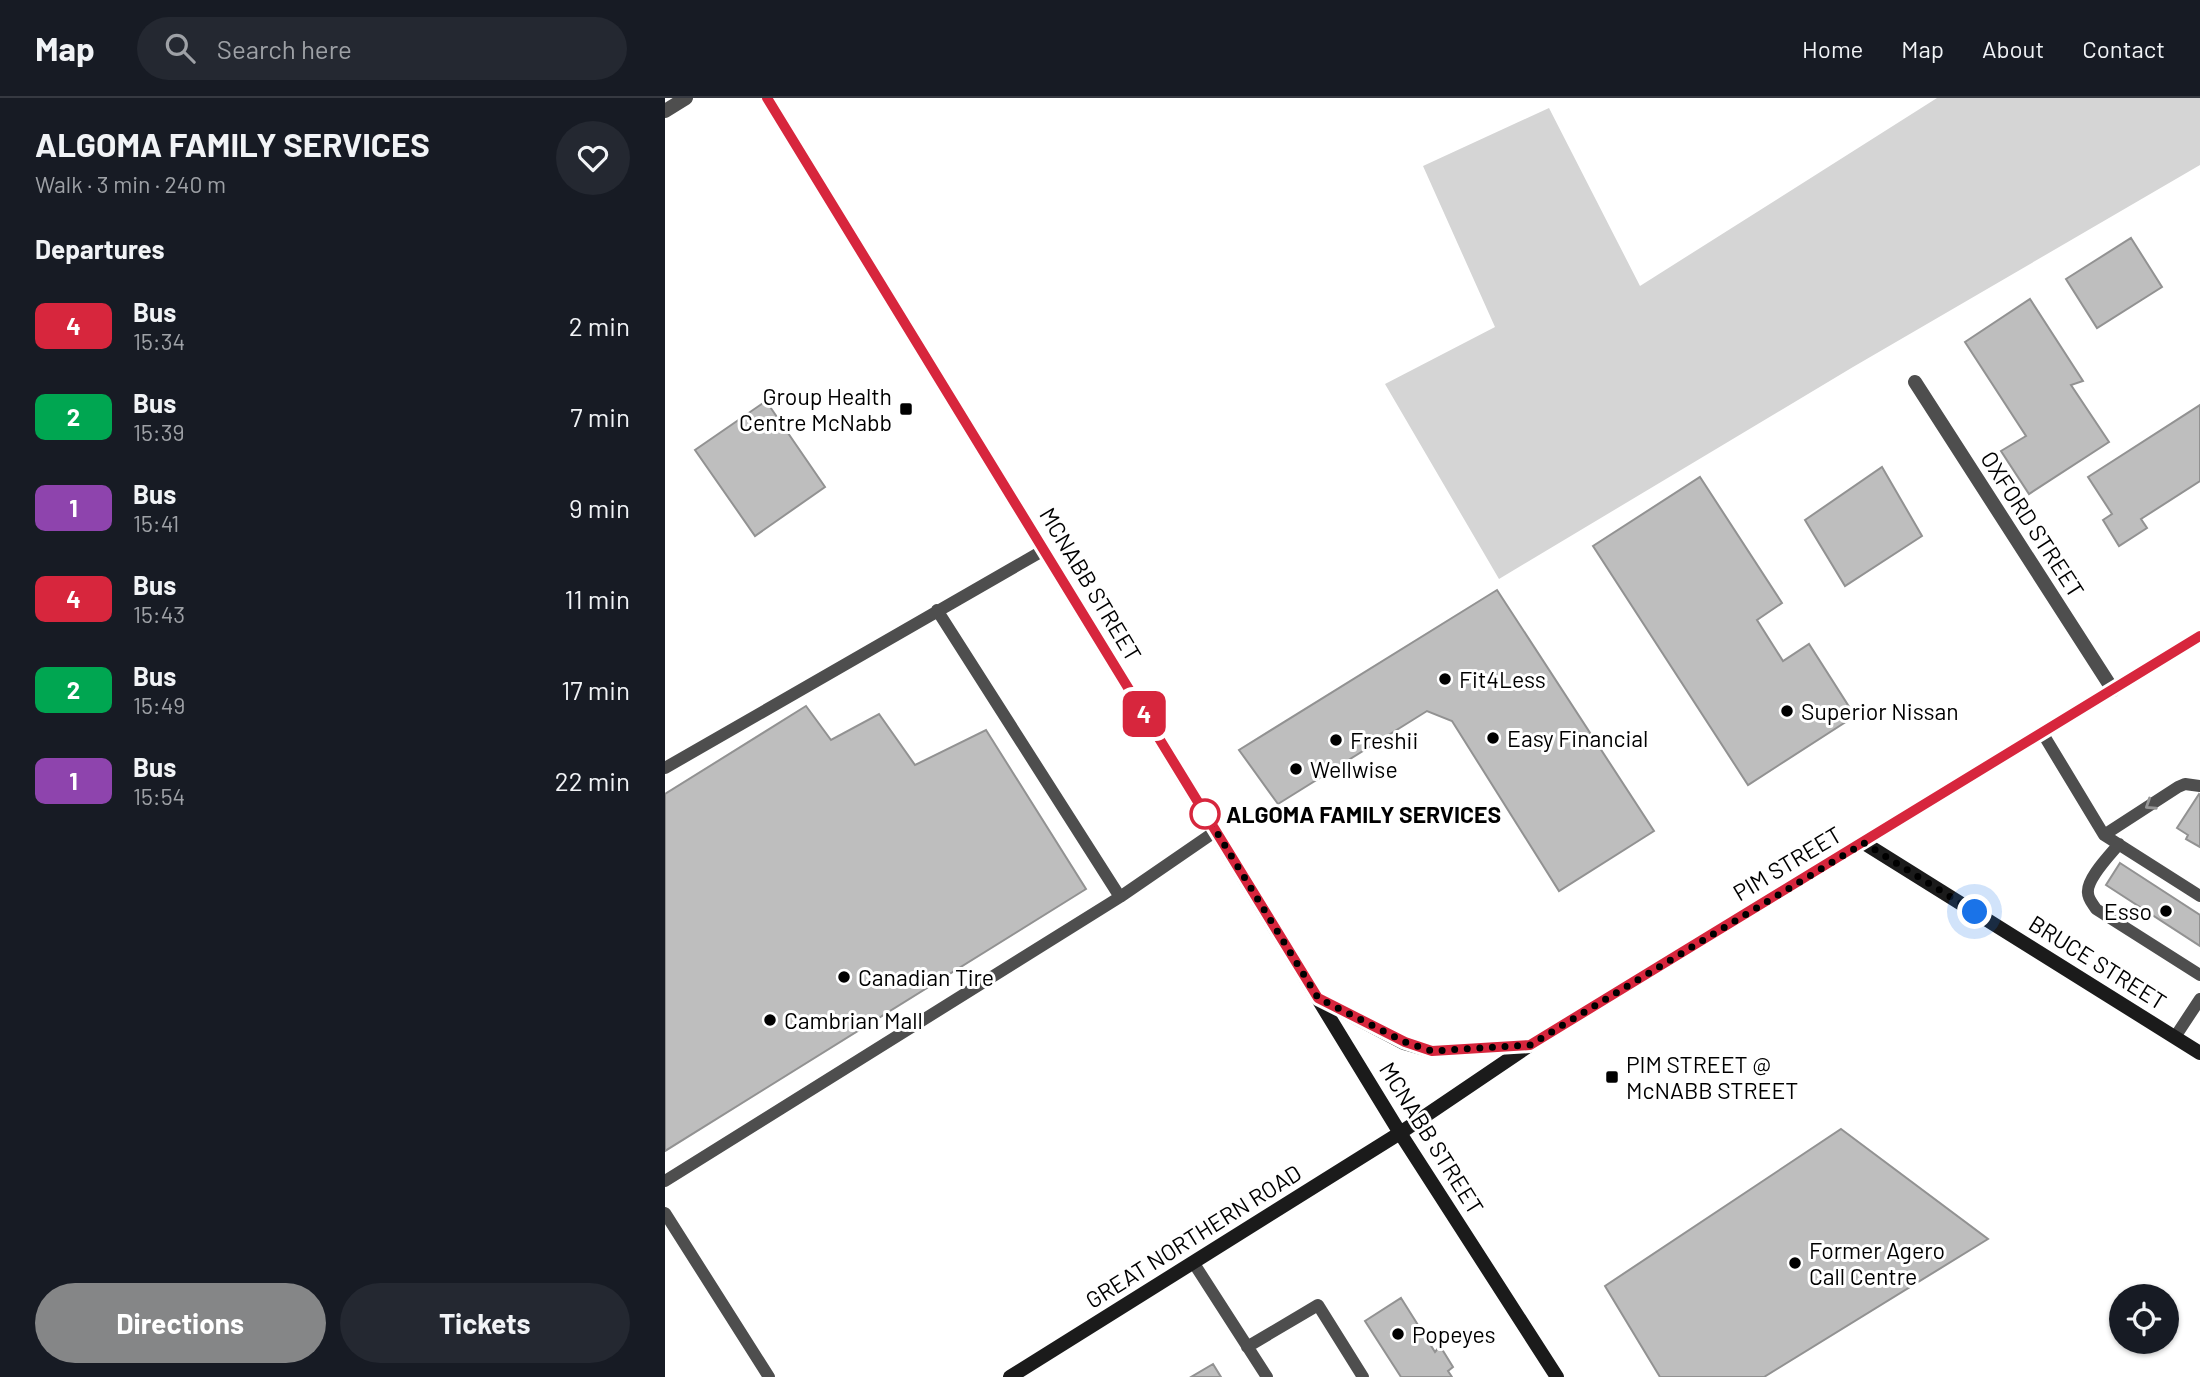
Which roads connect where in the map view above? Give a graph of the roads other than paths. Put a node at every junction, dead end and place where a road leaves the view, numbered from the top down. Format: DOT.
graph roads {
  1 [pos="686,98"];
  2 [pos="767,98"];
  3 [pos="665,111"];
  4 [pos="1915,382"];
  5 [pos="1044,550"];
  6 [pos="937,610"];
  7 [pos="2200,636"];
  8 [pos="2113,690"];
  9 [pos="2043,734"];
  10 [pos="665,768"];
  11 [pos="2200,786"];
  12 [pos="1216,831"];
  13 [pos="2104,835"];
  14 [pos="1864,843"];
  15 [pos="2119,844"];
  16 [pos="2200,896"];
  17 [pos="1119,897"];
  18 [pos="2200,975"];
  19 [pos="1318,998"];
  20 [pos="2200,999"];
  21 [pos="2175,1037"];
  22 [pos="1530,1045"];
  23 [pos="2200,1053"];
  24 [pos="1400,1133"];
  25 [pos="665,1181"];
  26 [pos="665,1213"];
  27 [pos="1193,1262"];
  28 [pos="1247,1347"];
  29 [pos="769,1377"];
  30 [pos="1010,1377"];
  31 [pos="1266,1377"];
  32 [pos="1363,1377"];
  33 [pos="1557,1377"];
  1 -- 3 [label="street"];
  2 -- 5 [label="main road, MCNABB STREET"];
  4 -- 8 [label="street, OXFORD STREET"];
  5 -- 6 [label="lane"];
  5 -- 12 [label="main road, MCNABB STREET"];
  6 -- 10 [label="lane"];
  6 -- 17 [label="lane"];
  7 -- 8 [label="main road, PIM STREET"];
  8 -- 9 [label="main road, PIM STREET"];
  9 -- 13 [label="lane"];
  9 -- 14 [label="main road, PIM STREET"];
  11 -- 13 [label="lane, one-way"];
  12 -- 17 [label="lane"];
  12 -- 19 [label="main road, MCNABB STREET"];
  13 -- 15 [label="lane"];
  14 -- 21 [label="main road, BRUCE STREET"];
  14 -- 22 [label="main road, PIM STREET"];
  15 -- 16 [label="lane"];
  15 -- 18 [label="lane"];
  17 -- 25 [label="lane"];
  19 -- 22 [label="main road"];
  19 -- 24 [label="main road, MCNABB STREET"];
  20 -- 21 [label="lane"];
  21 -- 23 [label="main road, BRUCE STREET"];
  22 -- 24 [label="main road, PIM STREET"];
  24 -- 27 [label="main road, GREAT NORTHERN ROAD"];
  24 -- 33 [label="main road, MCNABB STREET"];
  26 -- 29 [label="lane"];
  27 -- 28 [label="lane"];
  27 -- 30 [label="main road, GREAT NORTHERN ROAD"];
  28 -- 31 [label="lane"];
  28 -- 32 [label="lane"];
}
